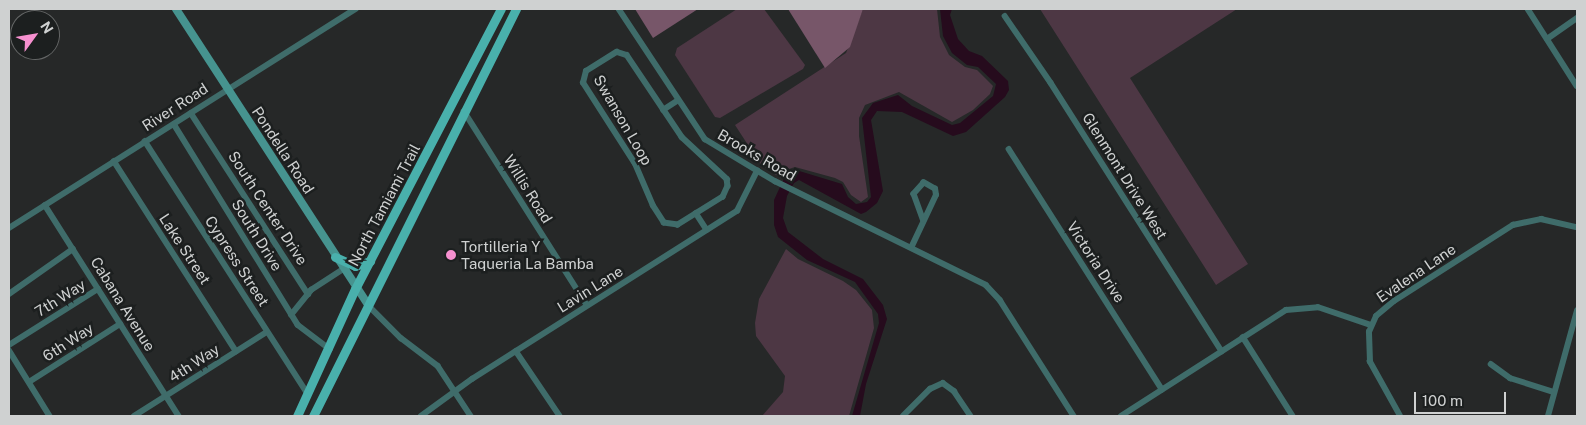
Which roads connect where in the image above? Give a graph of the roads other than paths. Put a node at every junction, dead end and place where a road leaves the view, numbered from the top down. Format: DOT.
graph roads {
  1 [pos="176,9"];
  2 [pos="354,9"];
  3 [pos="501,9"];
  4 [pos="516,9"];
  5 [pos="619,9"];
  6 [pos="1528,9"];
  7 [pos="1005,16"];
  8 [pos="1577,18"];
  9 [pos="1547,39"];
  10 [pos="461,84"];
  11 [pos="1577,86"];
  12 [pos="227,89"];
  13 [pos="677,100"];
  14 [pos="663,110"];
  15 [pos="464,111"];
  16 [pos="191,113"];
  17 [pos="174,124"];
  18 [pos="145,141"];
  19 [pos="1009,149"];
  20 [pos="114,161"];
  21 [pos="757,171"];
  22 [pos="45,205"];
  23 [pos="696,213"];
  24 [pos="923,219"];
  25 [pos="1577,227"];
  26 [pos="9,228"];
  27 [pos="707,230"];
  28 [pos="912,246"];
  29 [pos="73,249"];
  30 [pos="335,257"];
  31 [pos="370,261"];
  32 [pos="343,269"];
  33 [pos="98,289"];
  34 [pos="356,289"];
  35 [pos="9,294"];
  36 [pos="308,294"];
  37 [pos="368,305"];
  38 [pos="588,305"];
  39 [pos="1577,311"];
  40 [pos="291,315"];
  41 [pos="120,324"];
  42 [pos="1370,325"];
  43 [pos="267,332"];
  44 [pos="1243,337"];
  45 [pos="9,345"];
  46 [pos="9,350"];
  47 [pos="330,350"];
  48 [pos="516,350"];
  49 [pos="1222,351"];
  50 [pos="236,352"];
  51 [pos="1491,364"];
  52 [pos="29,382"];
  53 [pos="1162,389"];
  54 [pos="455,391"];
  55 [pos="1554,392"];
  56 [pos="308,394"];
  57 [pos="166,396"];
  58 [pos="50,416"];
  59 [pos="134,416"];
  60 [pos="179,416"];
  61 [pos="297,416"];
  62 [pos="313,416"];
  63 [pos="421,416"];
  64 [pos="471,416"];
  65 [pos="560,416"];
  66 [pos="903,416"];
  67 [pos="971,416"];
  68 [pos="1074,416"];
  69 [pos="1121,416"];
  70 [pos="1292,416"];
  71 [pos="1400,416"];
  72 [pos="1548,416"];
  1 -- 12 [label="main road, Pondella Road"];
  2 -- 12 [label="street, River Road"];
  3 -- 10 [label="main road, North Tamiami Trail"];
  4 -- 15 [label="main road, North Tamiami Trail"];
  5 -- 13 [label="street, Brooks Road"];
  6 -- 9 [label="street"];
  7 -- 49 [label="street, Glenmont Drive West"];
  8 -- 9 [label="street"];
  9 -- 11 [label="street"];
  10 -- 15 [label="main road"];
  10 -- 31 [label="main road, North Tamiami Trail"];
  12 -- 16 [label="street, River Road"];
  12 -- 30 [label="main road, Pondella Road"];
  13 -- 14 [label="street"];
  13 -- 21 [label="street, Brooks Road"];
  14 -- 23 [label="street, Swanson Loop"];
  14 -- 23 [label="street, Swanson Loop"];
  15 -- 37 [label="main road, North Tamiami Trail"];
  15 -- 38 [label="street, Willis Road"];
  16 -- 17 [label="street, River Road"];
  16 -- 36 [label="street, South Center Drive"];
  17 -- 18 [label="street, River Road"];
  17 -- 40 [label="street, South Drive"];
  18 -- 20 [label="street, River Road"];
  18 -- 43 [label="street, Cypress Street"];
  19 -- 53 [label="street, Victoria Drive"];
  20 -- 22 [label="street, River Road"];
  20 -- 50 [label="street, Lake Street"];
  21 -- 27 [label="street, Lavin Lane"];
  21 -- 28 [label="street, Brooks Road"];
  22 -- 26 [label="street, River Road"];
  22 -- 29 [label="street, Cabana Avenue"];
  23 -- 27 [label="street"];
  24 -- 24 [label="street"];
  24 -- 28 [label="street"];
  25 -- 42 [label="street, Evalena Lane"];
  27 -- 38 [label="street, Lavin Lane"];
  28 -- 68 [label="street, Brooks Road"];
  29 -- 33 [label="street, Cabana Avenue"];
  29 -- 35 [label="street"];
  30 -- 31 [label="main road"];
  30 -- 32 [label="main road, Pondella Road"];
  31 -- 34 [label="main road, North Tamiami Trail"];
  32 -- 34 [label="main road, Pondella Road"];
  32 -- 36 [label="street"];
  33 -- 41 [label="street, Cabana Avenue"];
  33 -- 45 [label="street, 7th Way"];
  34 -- 37 [label="main road, Pondella Road"];
  34 -- 47 [label="main road, North Tamiami Trail"];
  36 -- 40 [label="street"];
  37 -- 54 [label="street"];
  37 -- 62 [label="main road, North Tamiami Trail"];
  38 -- 48 [label="street, Lavin Lane"];
  39 -- 55 [label="street"];
  40 -- 47 [label="street, South Drive"];
  41 -- 52 [label="street, 6th Way"];
  41 -- 57 [label="street, Cabana Avenue"];
  42 -- 44 [label="street"];
  42 -- 71 [label="street"];
  43 -- 50 [label="street, 4th Way"];
  43 -- 56 [label="street, Cypress Street"];
  44 -- 49 [label="street"];
  44 -- 70 [label="street"];
  46 -- 52 [label="street"];
  47 -- 56 [label="main road, North Tamiami Trail"];
  48 -- 54 [label="street, Lavin Lane"];
  48 -- 65 [label="street"];
  49 -- 53 [label="street"];
  50 -- 57 [label="street, 4th Way"];
  51 -- 55 [label="street"];
  52 -- 58 [label="street"];
  53 -- 69 [label="street"];
  54 -- 63 [label="street, Lavin Lane"];
  54 -- 64 [label="street"];
  55 -- 72 [label="street"];
  56 -- 61 [label="main road, North Tamiami Trail"];
  57 -- 59 [label="street, 4th Way"];
  57 -- 60 [label="street, Cabana Avenue"];
  66 -- 67 [label="street"];
}
